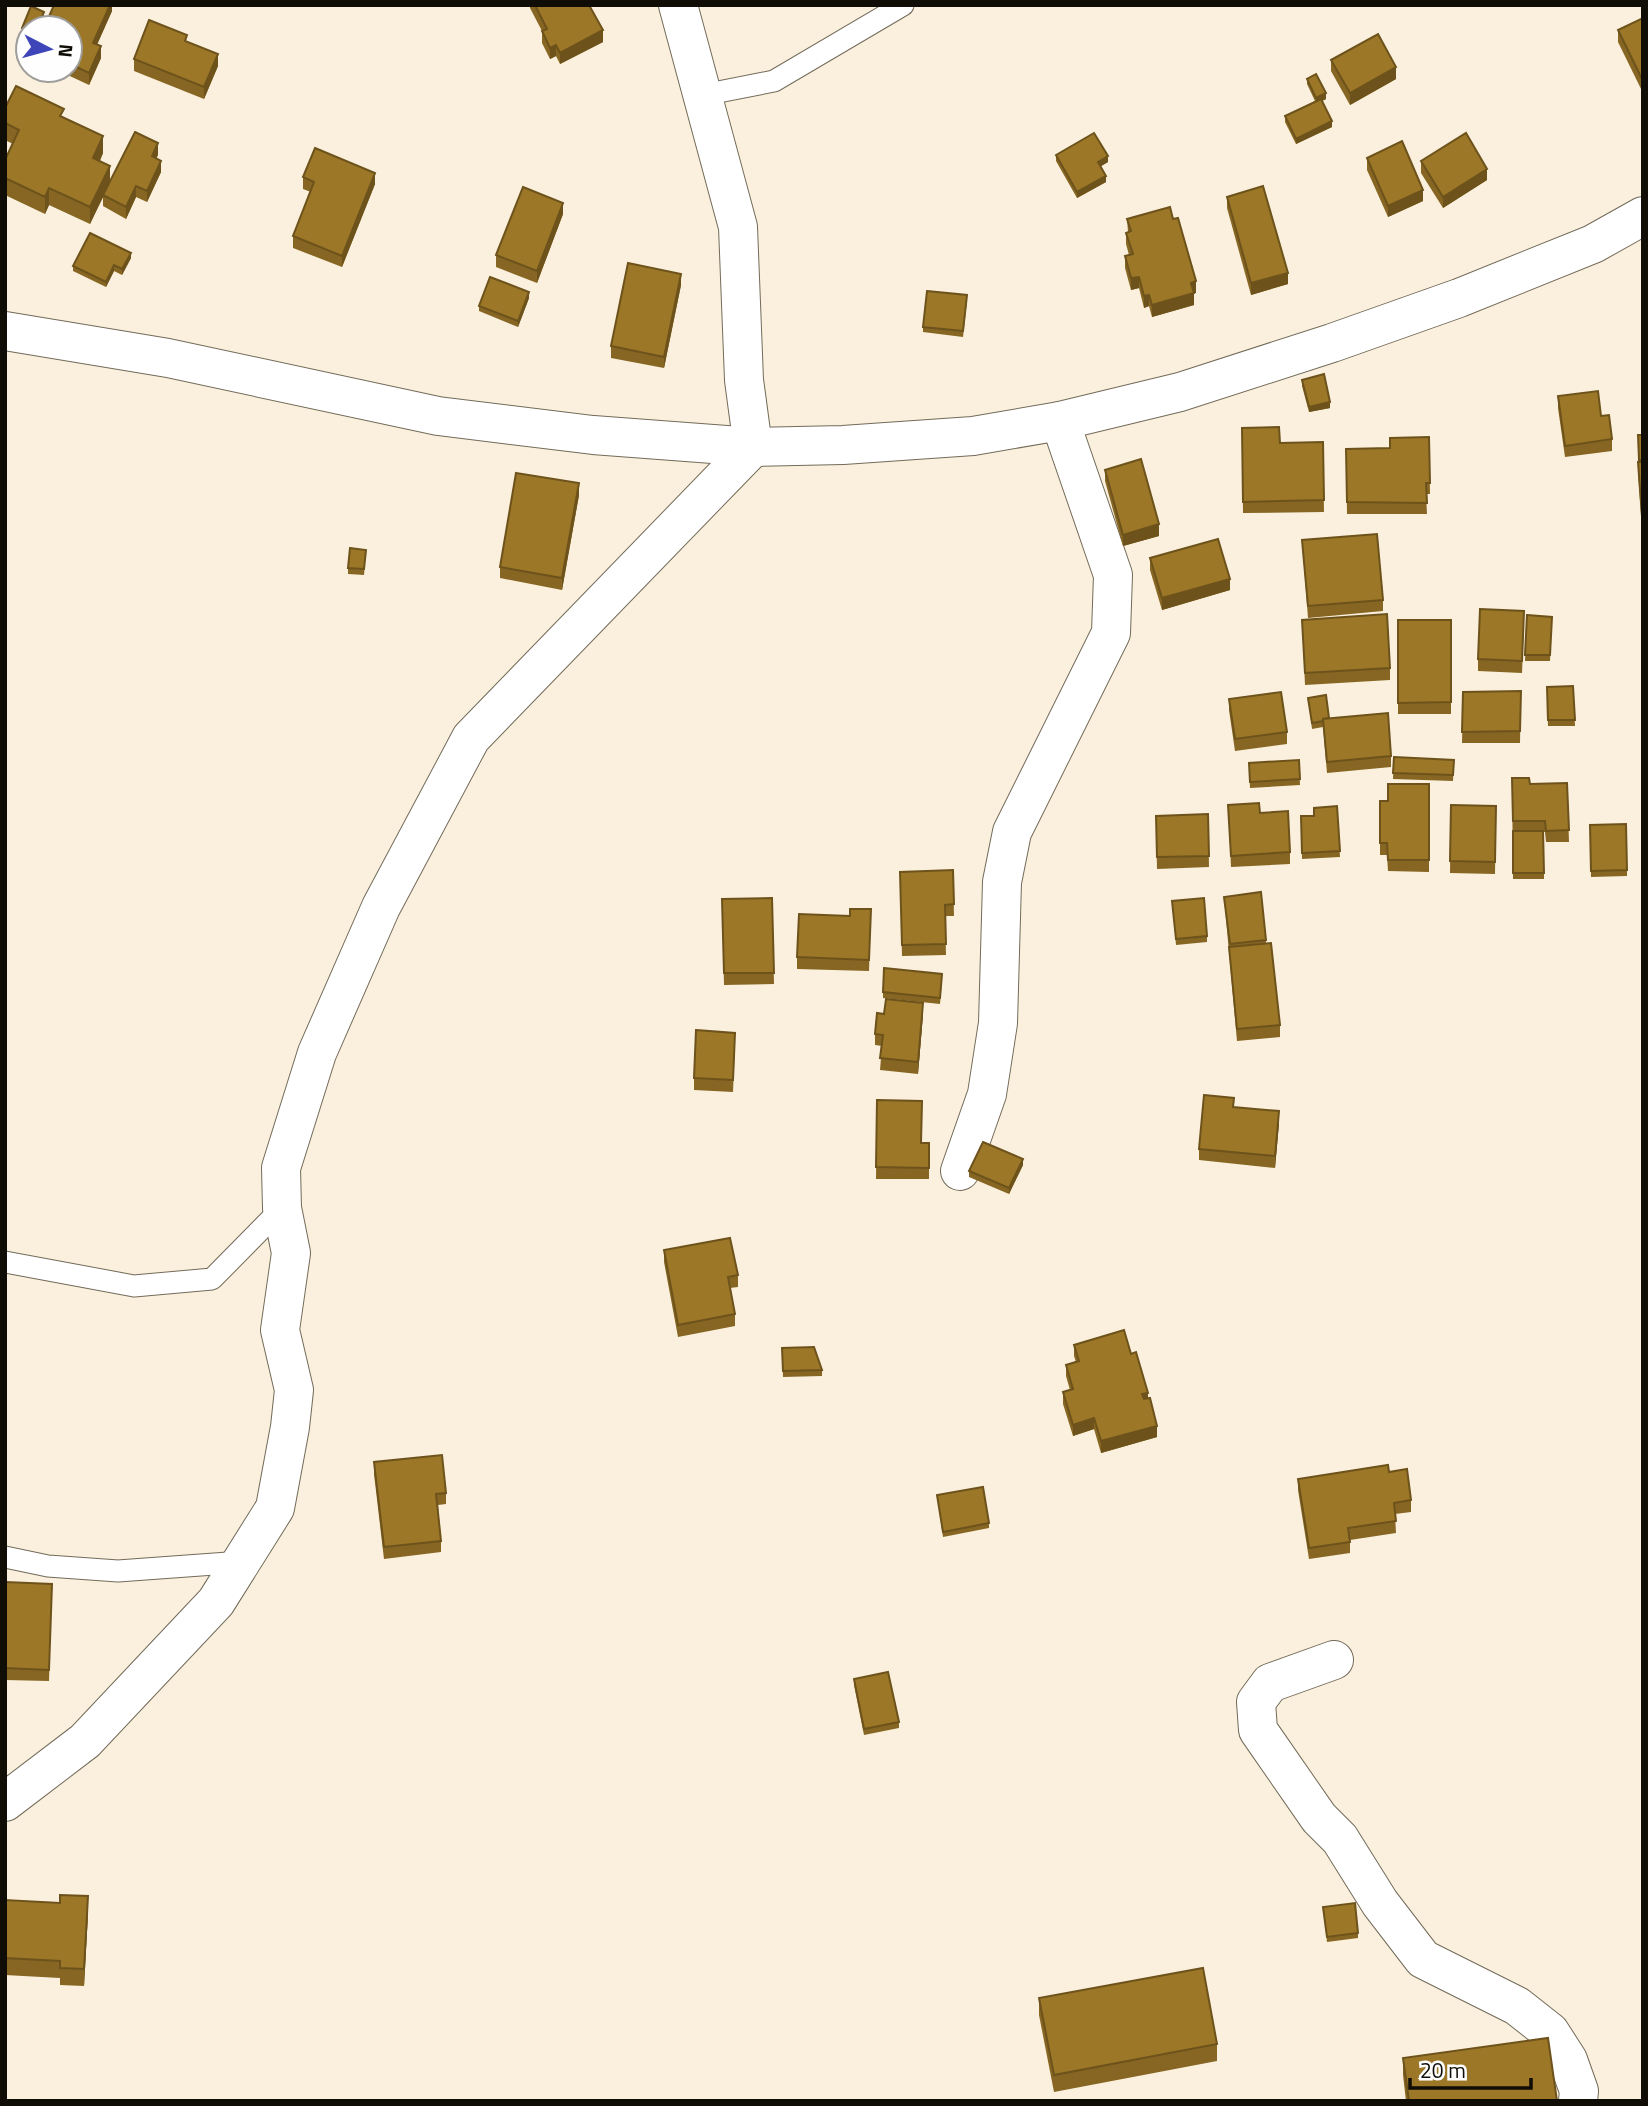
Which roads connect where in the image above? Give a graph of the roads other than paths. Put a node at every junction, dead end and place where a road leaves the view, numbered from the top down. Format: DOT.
graph roads {
  1 [pos="678,5"];
  2 [pos="903,5"];
  3 [pos="703,94"];
  4 [pos="1643,216"];
  5 [pos="5,331"];
  6 [pos="1060,421"];
  7 [pos="753,447"];
  8 [pos="960,1171"];
  9 [pos="282,1208"];
  10 [pos="5,1262"];
  11 [pos="5,1558"];
  12 [pos="242,1562"];
  13 [pos="1334,1660"];
  14 [pos="5,1802"];
  15 [pos="1578,2101"];
  1 -- 3 [label="street"];
  2 -- 3 [label="lane"];
  3 -- 7 [label="street"];
  4 -- 6 [label="street"];
  5 -- 7 [label="street"];
  6 -- 7 [label="street"];
  6 -- 8 [label="street"];
  7 -- 9 [label="street"];
  9 -- 10 [label="lane"];
  9 -- 12 [label="street"];
  11 -- 12 [label="lane"];
  12 -- 14 [label="street"];
  13 -- 15 [label="street"];
}
